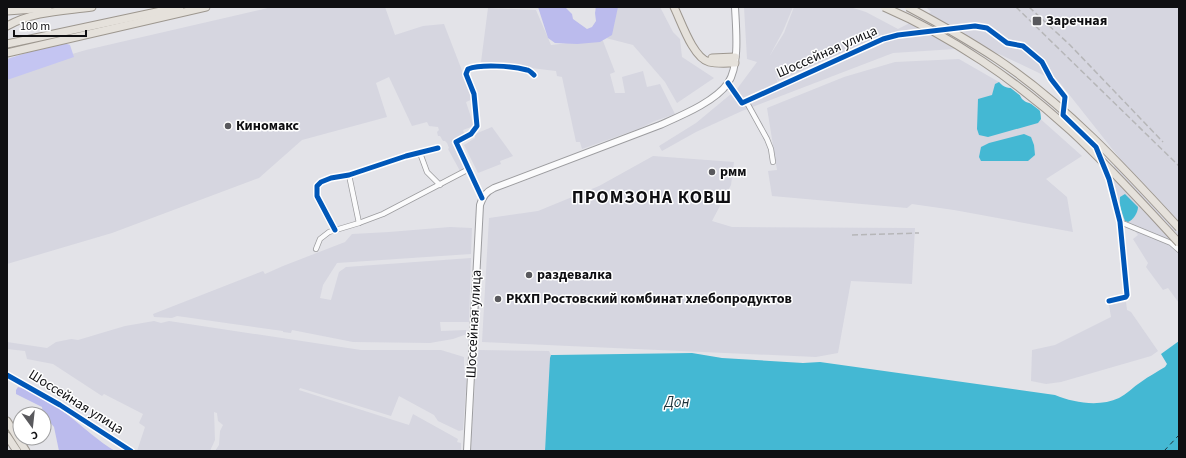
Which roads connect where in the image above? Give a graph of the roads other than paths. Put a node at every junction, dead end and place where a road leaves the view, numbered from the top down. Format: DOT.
graph roads {
  1 [pos="64,7"];
  2 [pos="92,7"];
  3 [pos="180,7"];
  4 [pos="206,7"];
  5 [pos="674,7"];
  6 [pos="679,7"];
  7 [pos="735,7"];
  8 [pos="884,7"];
  9 [pos="908,7"];
  10 [pos="7,11"];
  11 [pos="7,26"];
  12 [pos="7,44"];
  13 [pos="30,48"];
  14 [pos="7,53"];
  15 [pos="7,57"];
  16 [pos="735,60"];
  17 [pos="534,75"];
  18 [pos="728,83"];
  19 [pos="744,102"];
  20 [pos="438,148"];
  21 [pos="420,153"];
  22 [pos="773,162"];
  23 [pos="469,169"];
  24 [pos="349,175"];
  25 [pos="440,185"];
  26 [pos="482,198"];
  27 [pos="1120,222"];
  28 [pos="359,223"];
  29 [pos="1179,228"];
  30 [pos="335,230"];
  31 [pos="1179,243"];
  32 [pos="316,249"];
  33 [pos="1179,250"];
  34 [pos="1109,301"];
  35 [pos="7,375"];
  36 [pos="7,421"];
  37 [pos="7,436"];
  38 [pos="17,451"];
  39 [pos="26,451"];
  40 [pos="131,451"];
  41 [pos="467,451"];
  1 -- 10 [label="main road"];
  2 -- 11 [label="main road"];
  3 -- 12 [label="main road"];
  4 -- 13 [label="main road"];
  5 -- 16 [label="main road"];
  6 -- 16 [label="main road"];
  7 -- 16 [label="main road"];
  8 -- 31 [label="main road, bridge"];
  9 -- 29 [label="main road, bridge"];
  13 -- 14 [label="main road"];
  13 -- 15 [label="main road"];
  16 -- 18 [label="main road"];
  17 -- 23 [label="street"];
  18 -- 19 [label="street"];
  18 -- 26 [label="main road"];
  19 -- 22 [label="street"];
  19 -- 27 [label="street, Шоссейная улица"];
  20 -- 21 [label="street"];
  21 -- 24 [label="street"];
  21 -- 25 [label="street"];
  23 -- 25 [label="street"];
  23 -- 26 [label="street"];
  24 -- 28 [label="street"];
  24 -- 30 [label="street"];
  25 -- 28 [label="street"];
  26 -- 41 [label="main road, Шоссейная улица"];
  27 -- 33 [label="street"];
  27 -- 34 [label="street, Шоссейная улица"];
  28 -- 30 [label="street"];
  30 -- 32 [label="street"];
  35 -- 40 [label="street, Шоссейная улица"];
  36 -- 39 [label="main road"];
  37 -- 38 [label="main road"];
}
